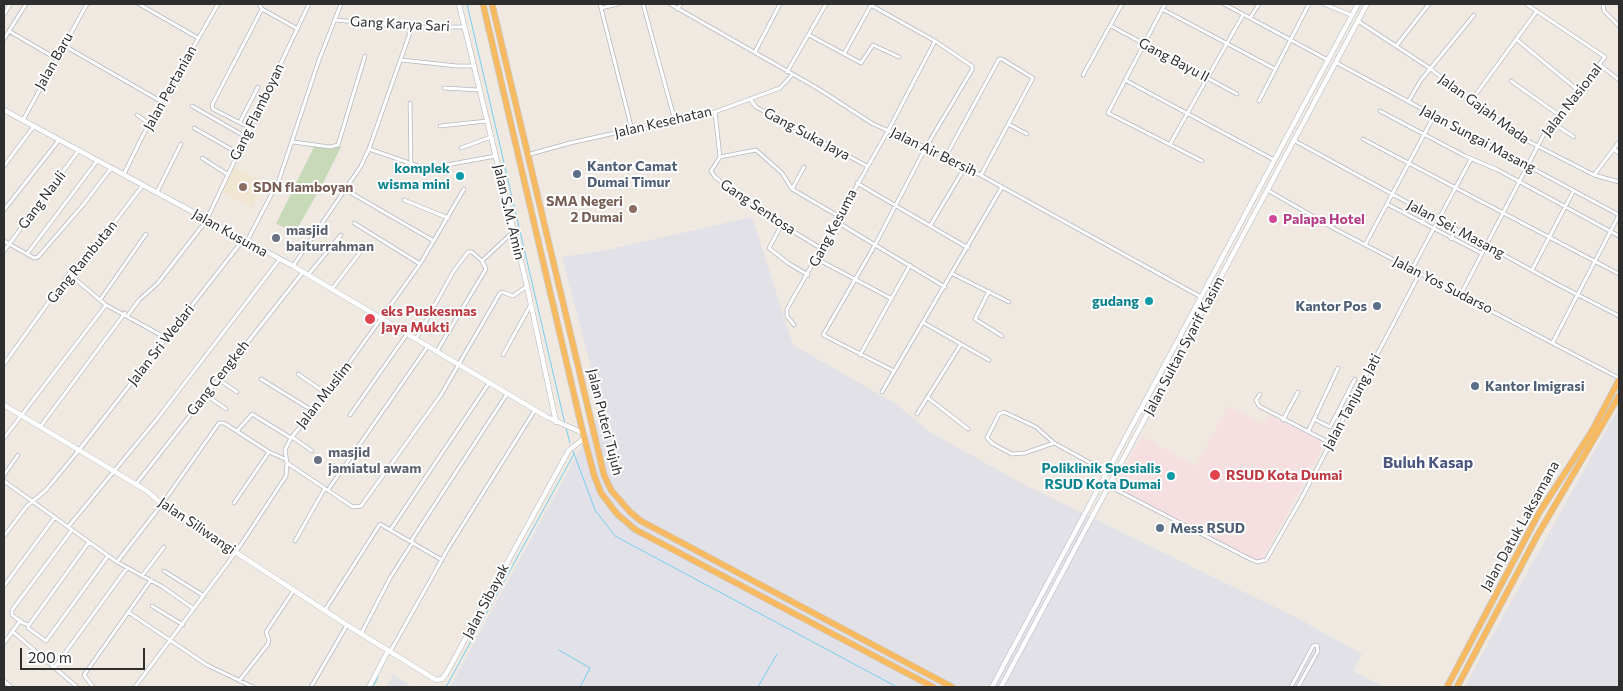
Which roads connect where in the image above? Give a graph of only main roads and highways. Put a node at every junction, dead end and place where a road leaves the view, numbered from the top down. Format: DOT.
graph roads {
  1 [pos="483,4"];
  2 [pos="492,4"];
  3 [pos="1619,379"];
  4 [pos="1619,396"];
  5 [pos="1592,431"];
  6 [pos="1598,434"];
  7 [pos="747,579"];
  8 [pos="743,586"];
  9 [pos="933,687"];
  10 [pos="952,687"];
  11 [pos="1447,687"];
  12 [pos="1457,687"];
  1 -- 8 [label="highway, Jalan Puteri Tujuh"];
  2 -- 7 [label="highway, Jalan Puteri Tujuh"];
  3 -- 5 [label="highway, Jalan Datuk Laksamana"];
  4 -- 6 [label="highway, Jalan Datuk Laksamana"];
  5 -- 6 [label="highway"];
  5 -- 11 [label="highway, Jalan Datuk Laksamana"];
  6 -- 12 [label="highway, Jalan Datuk Laksamana"];
  7 -- 8 [label="highway"];
  7 -- 10 [label="highway, Jalan Puteri Tujuh"];
  8 -- 9 [label="highway, Jalan Puteri Tujuh"];
}
